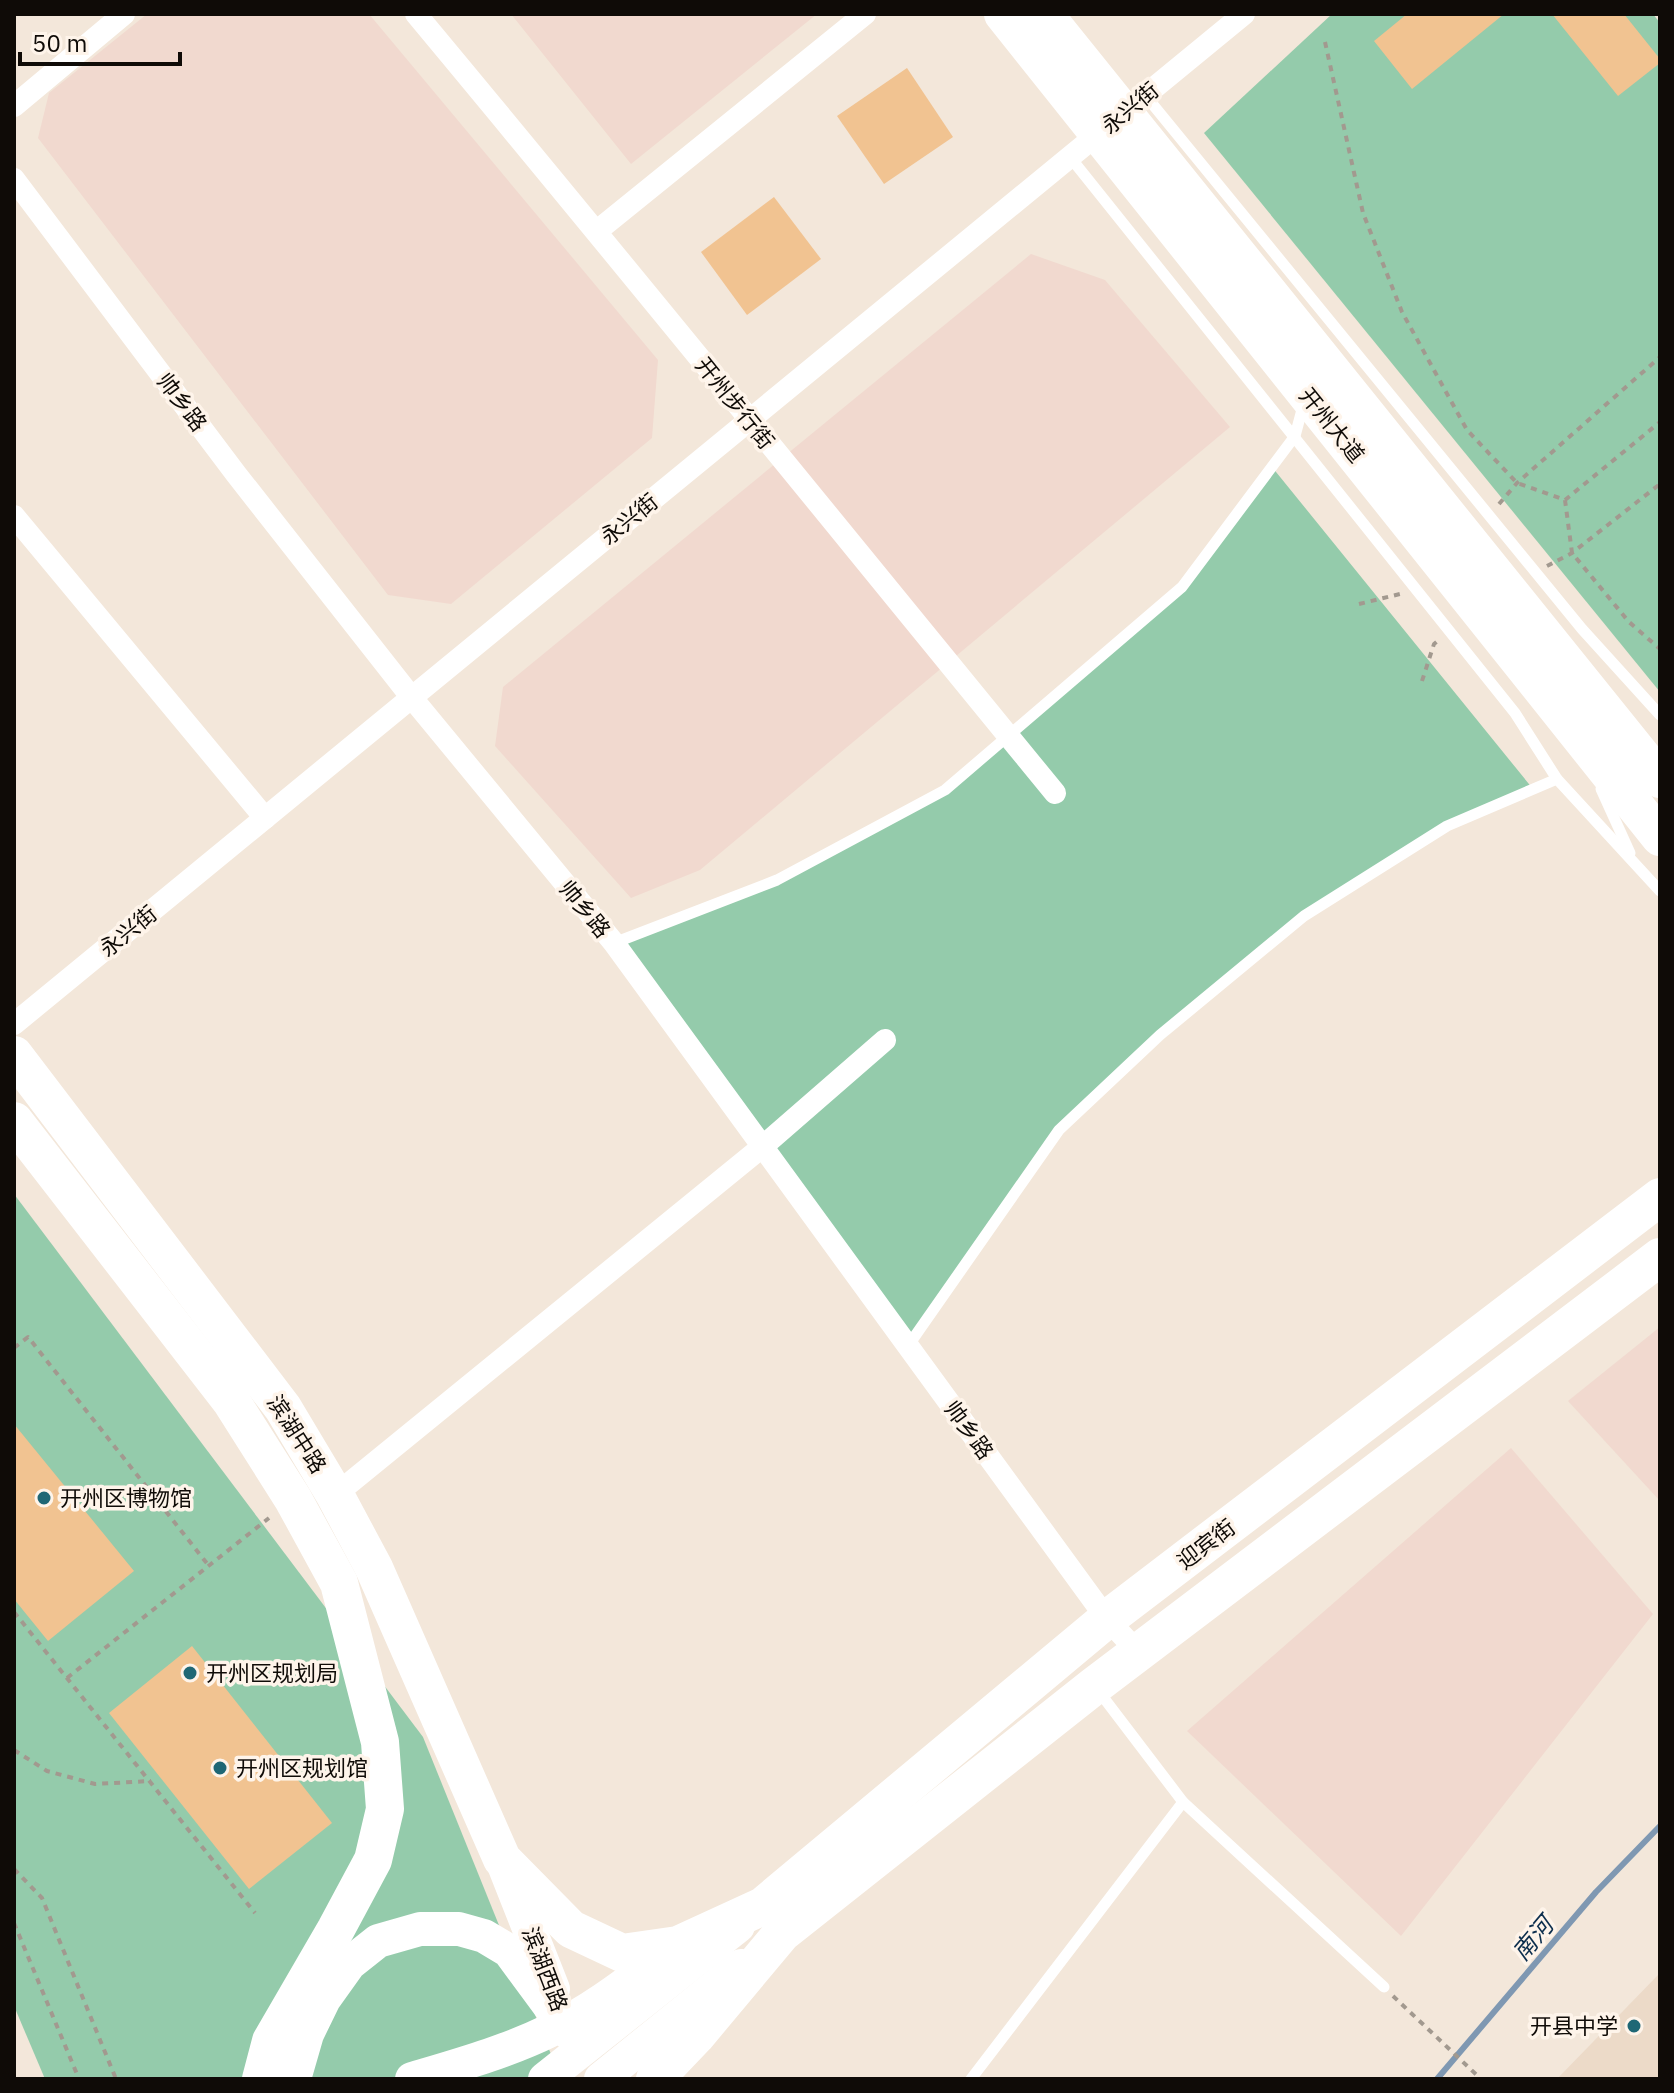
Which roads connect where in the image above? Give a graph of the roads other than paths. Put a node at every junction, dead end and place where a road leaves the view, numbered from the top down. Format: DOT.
graph roads {
  1 [pos="124,14"];
  2 [pos="416,14"];
  3 [pos="865,14"];
  4 [pos="1003,14"];
  5 [pos="1044,14"];
  6 [pos="1244,14"];
  7 [pos="14,106"];
  8 [pos="1110,125"];
  9 [pos="14,179"];
  10 [pos="597,231"];
  11 [pos="1306,393"];
  12 [pos="749,421"];
  13 [pos="1295,436"];
  14 [pos="14,516"];
  15 [pos="412,698"];
  16 [pos="1660,715"];
  17 [pos="1574,730"];
  18 [pos="1008,736"];
  19 [pos="1647,755"];
  20 [pos="1593,770"];
  21 [pos="1557,779"];
  22 [pos="1660,779"];
  23 [pos="1599,783"];
  24 [pos="1055,793"];
  25 [pos="265,818"];
  26 [pos="1647,850"];
  27 [pos="1660,891"];
  28 [pos="614,943"];
  29 [pos="14,1024"];
  30 [pos="885,1040"];
  31 [pos="14,1055"];
  32 [pos="14,1121"];
  33 [pos="762,1147"];
  34 [pos="1660,1197"];
  35 [pos="1660,1257"];
  36 [pos="908,1346"];
  37 [pos="335,1495"];
  38 [pos="1107,1619"];
  39 [pos="1138,1652"];
  40 [pos="1094,1686"];
  41 [pos="1183,1802"];
  42 [pos="502,1859"];
  43 [pos="772,1920"];
  44 [pos="678,1945"];
  45 [pos="1384,1987"];
  46 [pos="611,2010"];
  47 [pos="571,2035"];
  48 [pos="696,2036"];
  49 [pos="645,2065"];
  50 [pos="261,2079"];
  51 [pos="294,2079"];
  52 [pos="412,2079"];
  53 [pos="545,2079"];
  54 [pos="588,2079"];
  55 [pos="601,2079"];
  56 [pos="673,2079"];
  57 [pos="971,2079"];
  1 -- 7 [label="street"];
  2 -- 10 [label="street, 开州步行街"];
  3 -- 10 [label="street"];
  4 -- 8 [label="highway, 开州大道"];
  5 -- 8 [label="highway, 开州大道"];
  6 -- 8 [label="street, 永兴街"];
  8 -- 11 [label="highway, 开州大道"];
  8 -- 12 [label="street, 永兴街"];
  8 -- 13 [label="lane"];
  8 -- 16 [label="lane"];
  8 -- 19 [label="highway, 开州大道"];
  9 -- 15 [label="street, 帅乡路"];
  10 -- 12 [label="street, 开州步行街"];
  11 -- 13 [label="lane"];
  11 -- 17 [label="highway, 开州大道"];
  12 -- 15 [label="street, 永兴街"];
  12 -- 18 [label="street, 开州步行街"];
  13 -- 18 [label="lane"];
  13 -- 21 [label="lane"];
  14 -- 25 [label="street"];
  15 -- 25 [label="street, 永兴街"];
  15 -- 28 [label="street, 帅乡路"];
  17 -- 20 [label="lane"];
  17 -- 26 [label="highway, 开州大道"];
  18 -- 24 [label="street, 开州步行街"];
  18 -- 28 [label="lane"];
  19 -- 22 [label="highway, 开州大道"];
  21 -- 26 [label="lane"];
  21 -- 36 [label="lane"];
  23 -- 26 [label="lane"];
  25 -- 29 [label="street, 永兴街"];
  26 -- 27 [label="lane"];
  28 -- 33 [label="street, 帅乡路"];
  30 -- 33 [label="street"];
  31 -- 37 [label="highway, 滨湖中路"];
  32 -- 50 [label="highway, 滨湖中路"];
  33 -- 36 [label="street, 帅乡路"];
  33 -- 37 [label="street"];
  34 -- 38 [label="highway, 迎宾街"];
  35 -- 39 [label="highway, 迎宾街"];
  36 -- 38 [label="street, 帅乡路"];
  37 -- 42 [label="highway, 滨湖中路"];
  38 -- 39 [label="street, 帅乡路"];
  38 -- 43 [label="highway, 迎宾街"];
  39 -- 40 [label="highway, 迎宾街"];
  40 -- 41 [label="lane"];
  40 -- 43 [label="highway, 迎宾街"];
  41 -- 45 [label="lane"];
  41 -- 57 [label="lane"];
  42 -- 44 [label="highway"];
  42 -- 47 [label="main road, 滨湖西路"];
  43 -- 44 [label="highway"];
  43 -- 46 [label="main road"];
  43 -- 48 [label="highway"];
  43 -- 49 [label="main road"];
  44 -- 46 [label="main road"];
  46 -- 52 [label="main road"];
  46 -- 53 [label="main road"];
  47 -- 51 [label="main road"];
  47 -- 54 [label="main road, 滨湖西路"];
  48 -- 49 [label="highway"];
  48 -- 56 [label="main road"];
  49 -- 55 [label="main road"];
}
